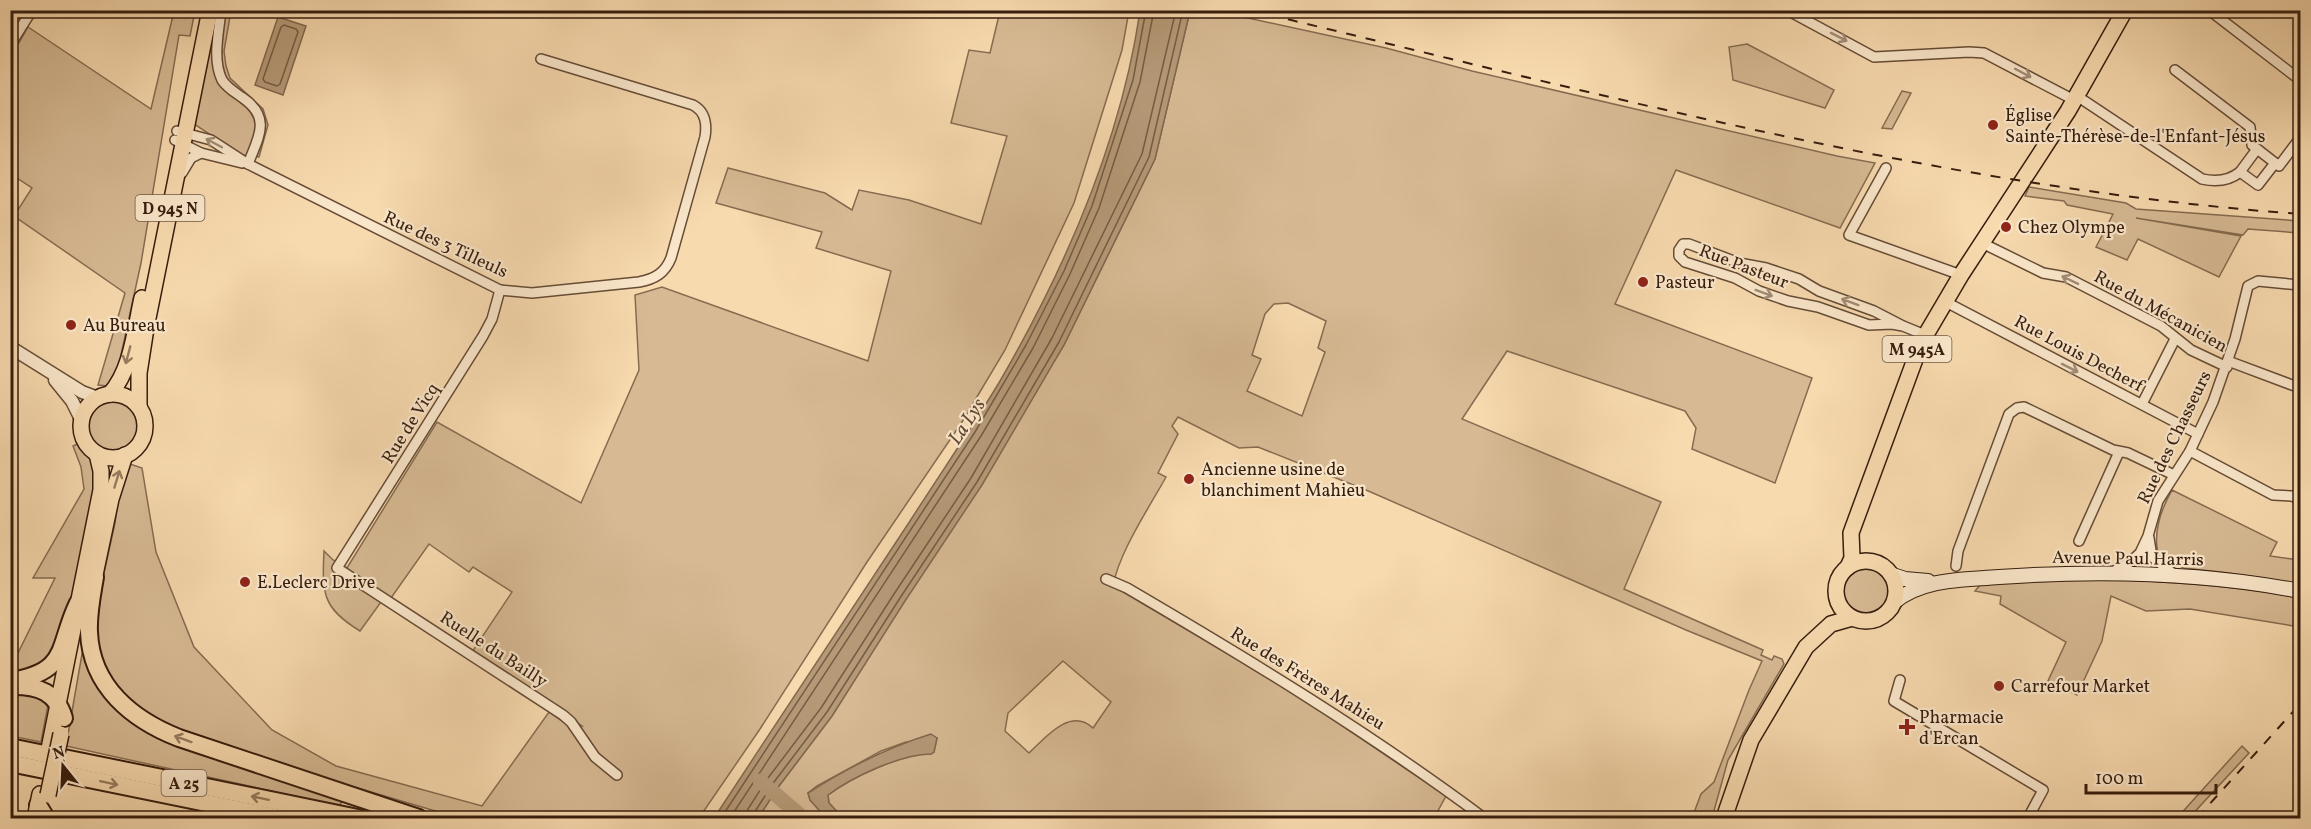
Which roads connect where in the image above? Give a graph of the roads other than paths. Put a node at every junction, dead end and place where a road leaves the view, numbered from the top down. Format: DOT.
graph roads {
  1 [pos="32,10"];
  2 [pos="201,10"];
  3 [pos="210,10"];
  4 [pos="221,10"];
  5 [pos="1786,10"];
  6 [pos="2209,10"];
  7 [pos="2120,12"];
  8 [pos="10,45"];
  9 [pos="541,59"];
  10 [pos="2175,70"];
  11 [pos="2301,80"];
  12 [pos="2075,98"];
  13 [pos="180,137"];
  14 [pos="2301,138"];
  15 [pos="2257,149"];
  16 [pos="201,153"];
  17 [pos="248,164"];
  18 [pos="2277,164"];
  19 [pos="1886,168"];
  20 [pos="2240,172"];
  21 [pos="169,215"];
  22 [pos="1982,243"];
  23 [pos="1961,275"];
  24 [pos="1808,285"];
  25 [pos="2301,285"];
  26 [pos="500,290"];
  27 [pos="1944,301"];
  28 [pos="1802,304"];
  29 [pos="1903,327"];
  30 [pos="1925,335"];
  31 [pos="2175,339"];
  32 [pos="10,346"];
  33 [pos="2228,364"];
  34 [pos="43,369"];
  35 [pos="2301,388"];
  36 [pos="104,396"];
  37 [pos="2142,405"];
  38 [pos="139,407"];
  39 [pos="81,419"];
  40 [pos="2198,434"];
  41 [pos="2190,451"];
  42 [pos="2119,452"];
  43 [pos="97,454"];
  44 [pos="125,455"];
  45 [pos="2174,475"];
  46 [pos="2301,500"];
  47 [pos="1857,521"];
  48 [pos="2148,536"];
  49 [pos="2079,541"];
  50 [pos="1873,562"];
  51 [pos="1848,567"];
  52 [pos="338,568"];
  53 [pos="2113,572"];
  54 [pos="1955,573"];
  55 [pos="1890,574"];
  56 [pos="2175,575"];
  57 [pos="94,577"];
  58 [pos="1106,579"];
  59 [pos="2301,591"];
  60 [pos="1836,596"];
  61 [pos="1894,602"];
  62 [pos="78,603"];
  63 [pos="1852,618"];
  64 [pos="1806,647"];
  65 [pos="1899,680"];
  66 [pos="10,681"];
  67 [pos="10,687"];
  68 [pos="59,722"];
  69 [pos="10,747"];
  70 [pos="10,763"];
  71 [pos="617,775"];
  72 [pos="42,809"];
  73 [pos="280,819"];
  74 [pos="358,819"];
  75 [pos="419,819"];
  76 [pos="1484,819"];
  77 [pos="1724,819"];
  78 [pos="2028,819"];
  1 -- 8 [label="street"];
  2 -- 13 [label="main road, D 945 N"];
  3 -- 13 [label="main road, D 945 N"];
  4 -- 17 [label="street"];
  5 -- 12 [label="street, one-way"];
  6 -- 11 [label="street"];
  7 -- 12 [label="main road, M 945A"];
  9 -- 26 [label="street, Rue des 3 Tilleuls"];
  10 -- 15 [label="street"];
  12 -- 20 [label="street"];
  12 -- 22 [label="main road, M 945A"];
  13 -- 16 [label="street, Rue des 3 Tilleuls"];
  17 -- 13 [label="street, Rue des 3 Tilleuls, one-way"];
  13 -- 21 [label="main road, D 945 N"];
  13 -- 36 [label="main road, D 945 N, one-way"];
  14 -- 18 [label="street"];
  15 -- 18 [label="street"];
  15 -- 20 [label="street"];
  16 -- 17 [label="street, Rue des 3 Tilleuls"];
  16 -- 21 [label="street"];
  17 -- 26 [label="street, Rue des 3 Tilleuls"];
  18 -- 20 [label="street"];
  19 -- 23 [label="street"];
  21 -- 38 [label="main road, D 945 N"];
  22 -- 23 [label="main road, M 945A"];
  31 -- 22 [label="street, Rue du Mécanicien, one-way"];
  23 -- 27 [label="main road, M 945A"];
  24 -- 28 [label="street, Rue Pasteur"];
  24 -- 28 [label="street, Rue Pasteur, one-way"];
  29 -- 24 [label="street, Rue Pasteur, one-way"];
  25 -- 33 [label="street, Rue des Chasseurs"];
  26 -- 52 [label="street, Rue de Vicq"];
  27 -- 30 [label="main road, M 945A"];
  27 -- 37 [label="street, Rue Louis Decherf, one-way"];
  28 -- 29 [label="street, Rue Pasteur"];
  29 -- 30 [label="street, Rue Pasteur"];
  30 -- 47 [label="main road, M 945A"];
  31 -- 33 [label="street, Rue du Mécanicien"];
  31 -- 37 [label="street"];
  32 -- 34 [label="street"];
  33 -- 35 [label="street, Rue du Mécanicien"];
  33 -- 40 [label="street, Rue des Chasseurs"];
  34 -- 36 [label="street"];
  34 -- 39 [label="street"];
  36 -- 38 [label="main road"];
  36 -- 39 [label="main road"];
  37 -- 40 [label="street, Rue Louis Decherf"];
  38 -- 44 [label="main road"];
  39 -- 43 [label="main road"];
  40 -- 41 [label="street, Rue des Chasseurs"];
  41 -- 45 [label="street, Rue des Chasseurs"];
  41 -- 46 [label="street"];
  42 -- 45 [label="street"];
  42 -- 49 [label="street"];
  42 -- 54 [label="street"];
  43 -- 44 [label="main road"];
  43 -- 62 [label="main road"];
  57 -- 44 [label="main road, one-way"];
  45 -- 48 [label="street, Rue des Chasseurs"];
  47 -- 50 [label="main road, M 945A"];
  47 -- 51 [label="main road, M 945A"];
  48 -- 53 [label="street, Rue des Chasseurs"];
  48 -- 56 [label="street"];
  50 -- 51 [label="main road"];
  50 -- 55 [label="main road"];
  51 -- 60 [label="main road"];
  52 -- 71 [label="street, Ruelle du Bailly"];
  53 -- 54 [label="main road, Avenue Paul Harris"];
  53 -- 56 [label="main road, Avenue Paul Harris"];
  54 -- 55 [label="main road, Avenue Paul Harris"];
  54 -- 61 [label="main road, Avenue Paul Harris"];
  55 -- 61 [label="main road"];
  56 -- 59 [label="main road, Avenue Paul Harris"];
  57 -- 68 [label="main road"];
  75 -- 57 [label="highway, one-way"];
  58 -- 76 [label="street, Rue des Frères Mahieu"];
  60 -- 63 [label="main road"];
  60 -- 64 [label="main road"];
  61 -- 63 [label="main road"];
  62 -- 66 [label="highway"];
  62 -- 68 [label="main road"];
  63 -- 64 [label="main road"];
  64 -- 77 [label="main road"];
  65 -- 78 [label="street"];
  67 -- 68 [label="highway"];
  68 -- 72 [label="main road, bridge"];
  74 -- 69 [label="highway, A 25, one-way"];
  70 -- 73 [label="highway, A 25, one-way"];
}
